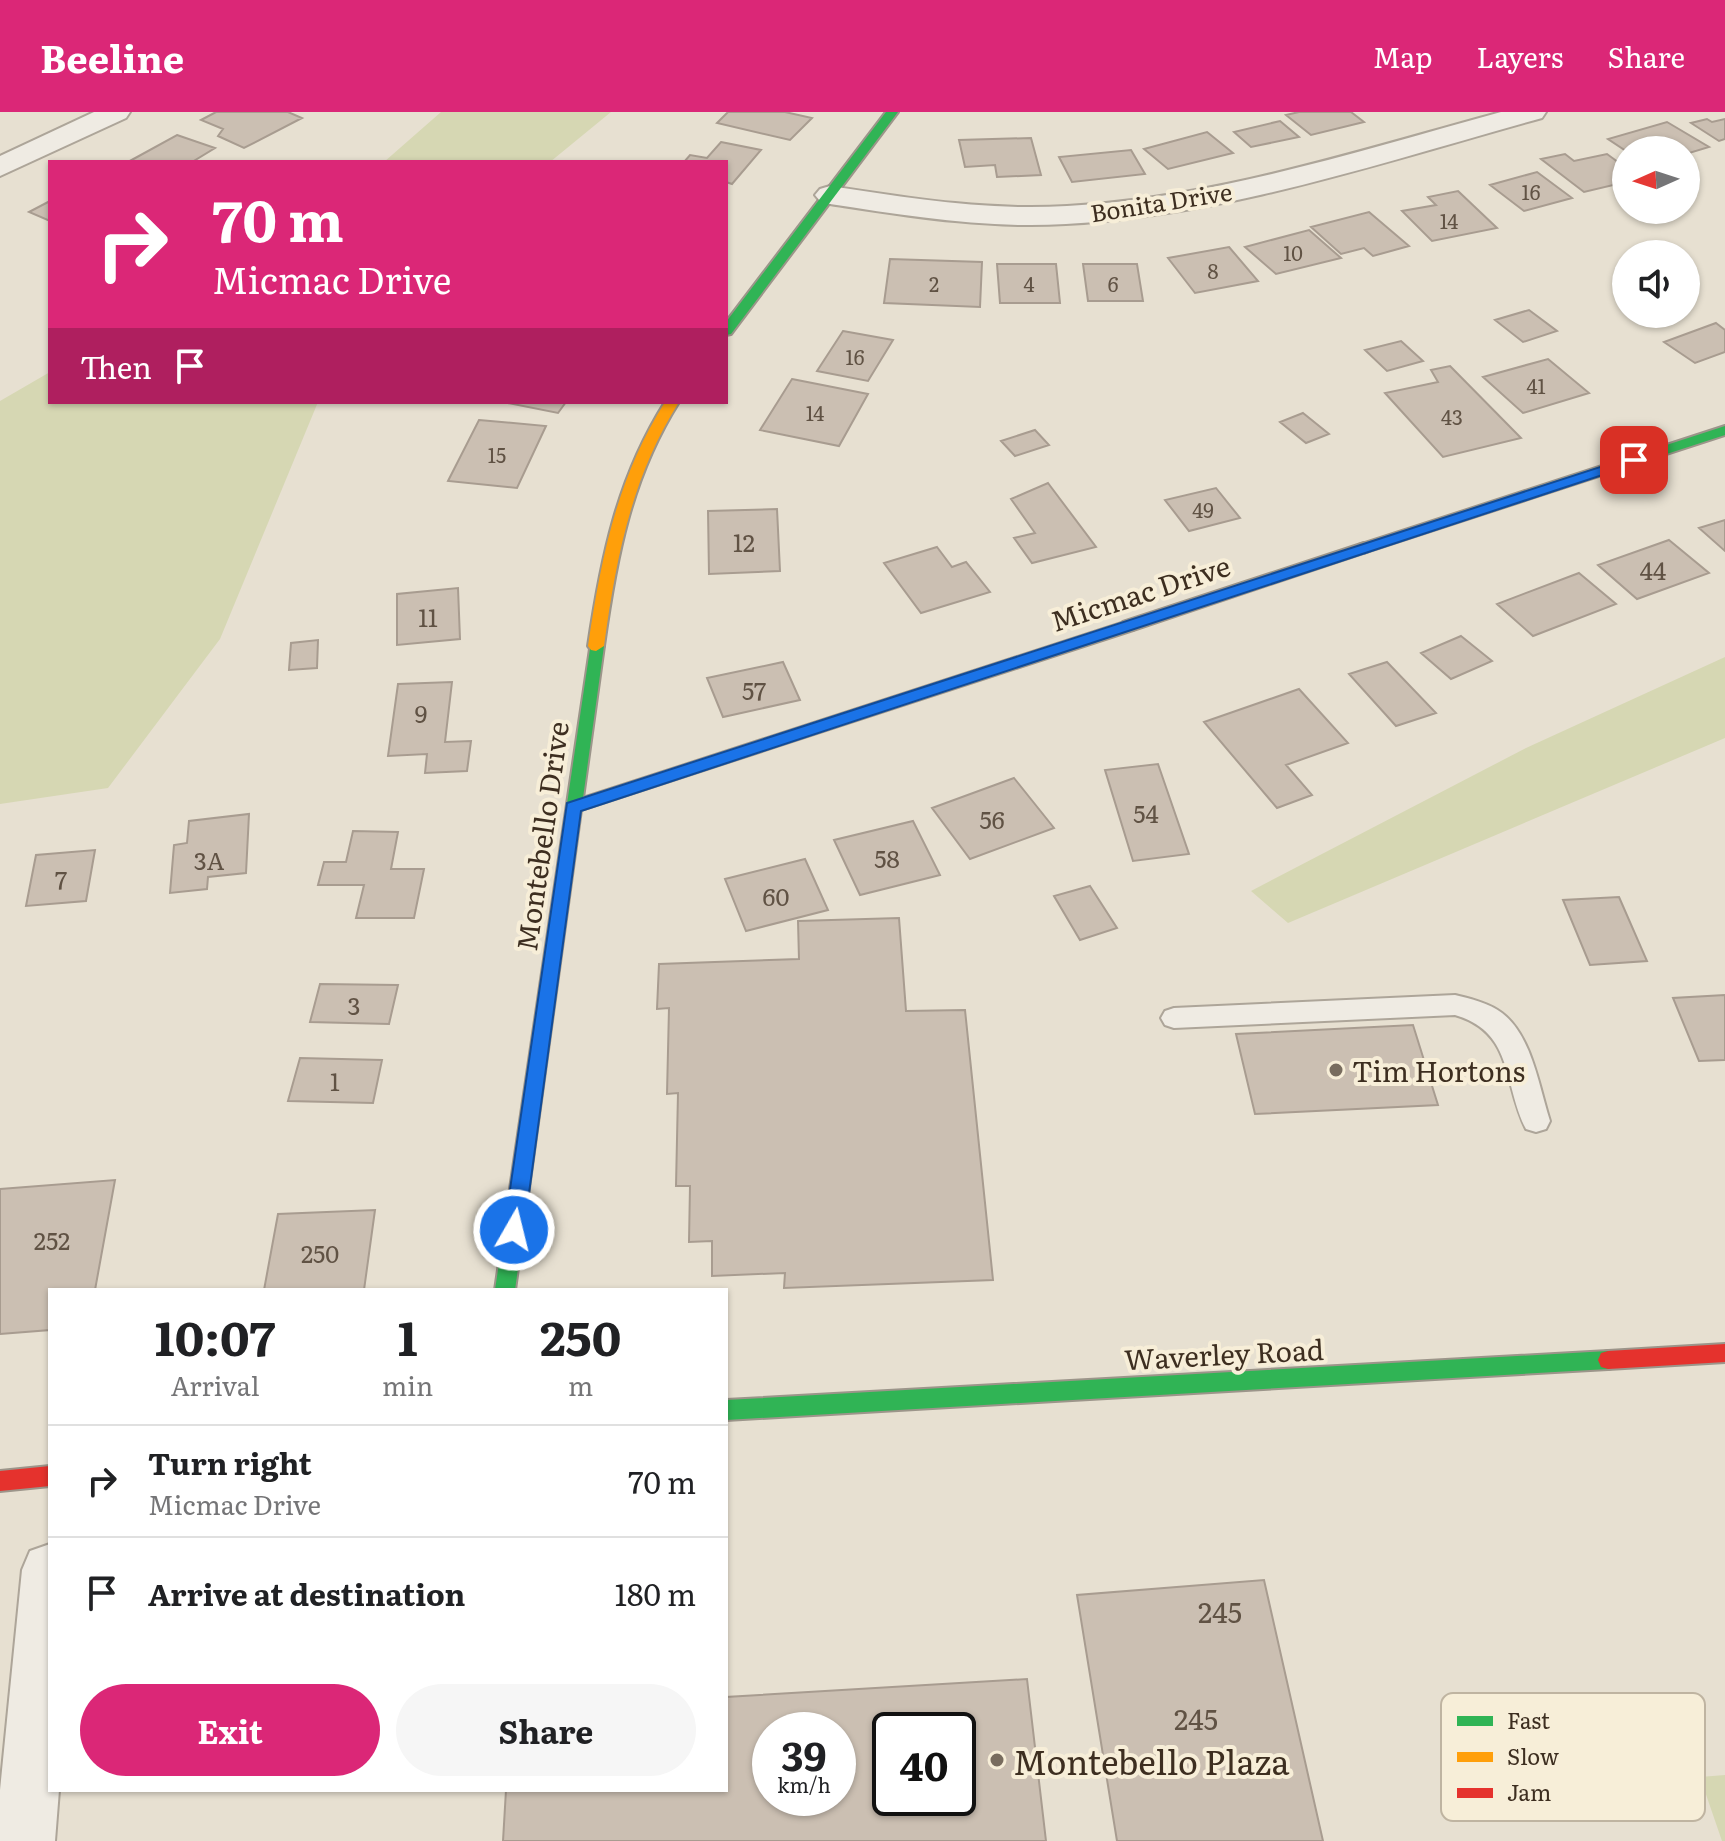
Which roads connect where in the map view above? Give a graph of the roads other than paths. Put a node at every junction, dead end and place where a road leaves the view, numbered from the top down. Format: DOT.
graph roads {
  1 [pos="116,112"];
  2 [pos="892,112"];
  3 [pos="1532,112"];
  4 [pos="0,167"];
  5 [pos="830,195"];
  6 [pos="728,328"];
  7 [pos="671,404"];
  8 [pos="1725,430"];
  9 [pos="573,807"];
  10 [pos="1174,1018"];
  11 [pos="1536,1121"];
  12 [pos="505,1288"];
  13 [pos="1725,1353"];
  14 [pos="728,1410"];
  15 [pos="48,1476"];
  16 [pos="0,1481"];
  17 [pos="48,1592"];
  18 [pos="25,1841"];
  1 -- 4 [label="street"];
  2 -- 5 [label="street"];
  3 -- 5 [label="street, Bonita Drive"];
  5 -- 6 [label="street"];
  7 -- 9 [label="street, Montebello Drive"];
  8 -- 9 [label="street, Micmac Drive"];
  9 -- 12 [label="street, Montebello Drive"];
  10 -- 11 [label="lane"];
  13 -- 14 [label="street, Waverley Road"];
  15 -- 16 [label="street"];
  17 -- 18 [label="street"];
}
